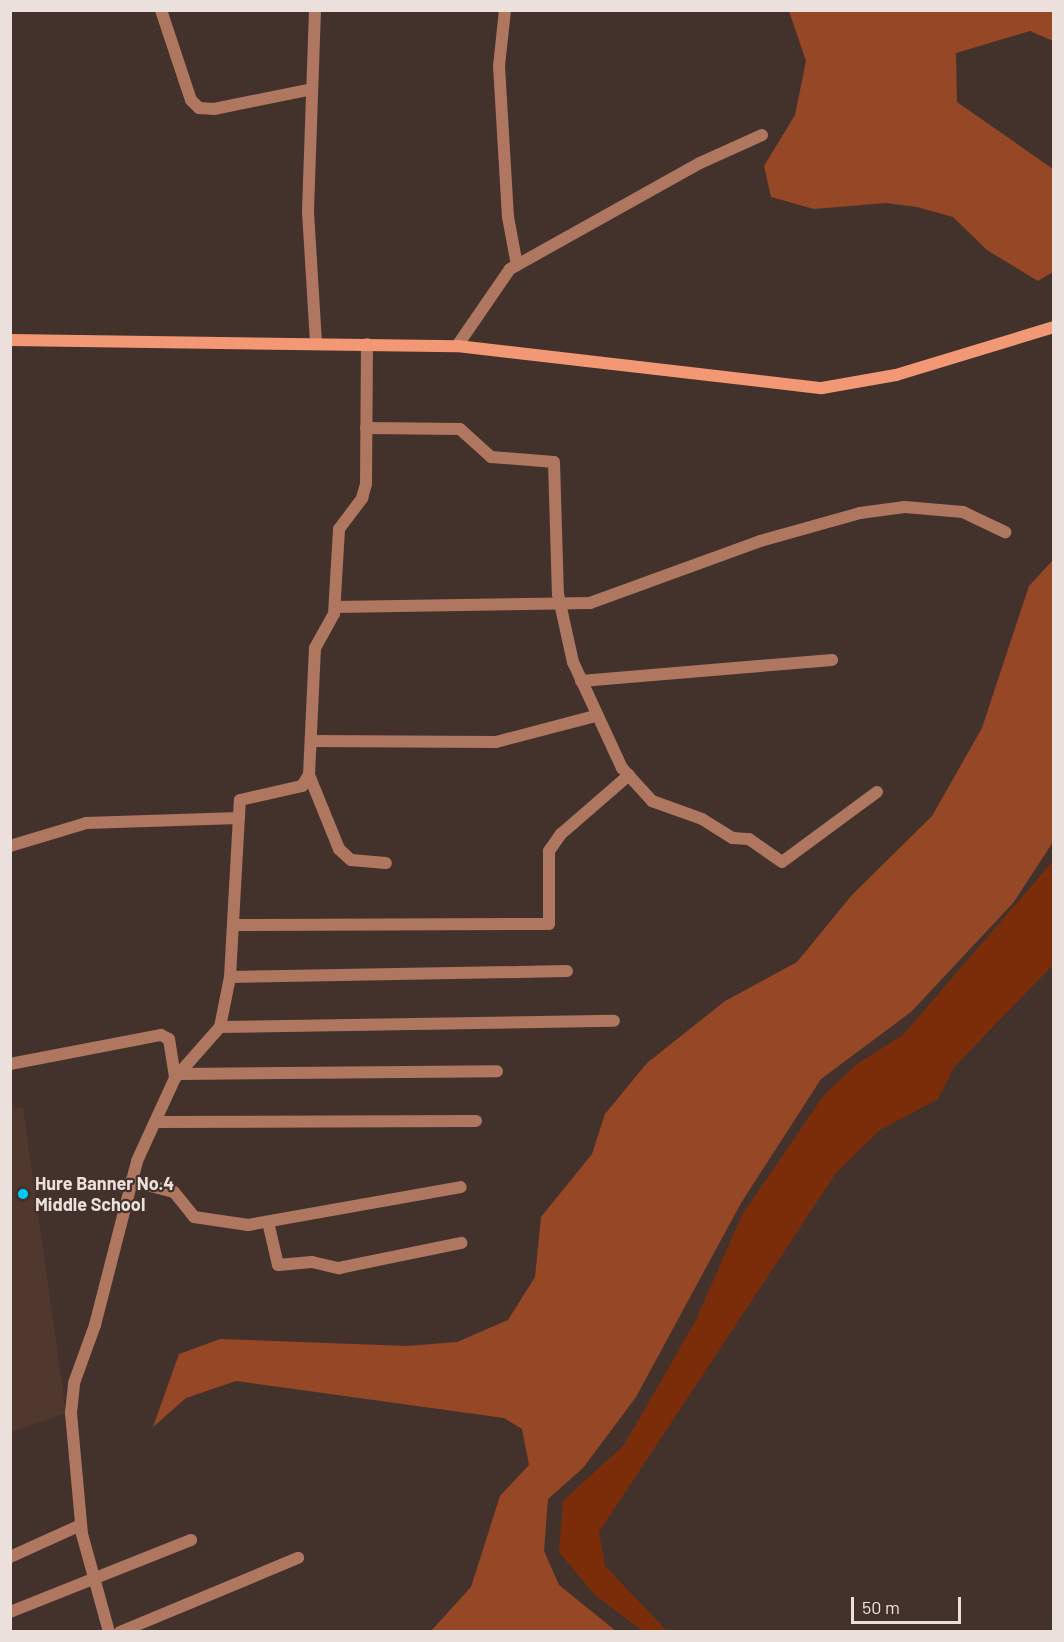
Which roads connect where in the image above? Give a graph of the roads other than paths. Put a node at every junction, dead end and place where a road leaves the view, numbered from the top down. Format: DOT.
graph roads {
  1 [pos="160,10"];
  2 [pos="315,10"];
  3 [pos="505,10"];
  4 [pos="312,89"];
  5 [pos="762,135"];
  6 [pos="517,265"];
  7 [pos="1053,327"];
  8 [pos="10,339"];
  9 [pos="316,343"];
  10 [pos="367,344"];
  11 [pos="457,346"];
  12 [pos="366,428"];
  13 [pos="1005,532"];
  14 [pos="561,603"];
  15 [pos="335,607"];
  16 [pos="832,660"];
  17 [pos="581,681"];
  18 [pos="594,716"];
  19 [pos="311,741"];
  20 [pos="309,775"];
  21 [pos="628,775"];
  22 [pos="877,792"];
  23 [pos="239,818"];
  24 [pos="10,846"];
  25 [pos="386,863"];
  26 [pos="233,925"];
  27 [pos="567,971"];
  28 [pos="230,977"];
  29 [pos="614,1021"];
  30 [pos="219,1027"];
  31 [pos="10,1064"];
  32 [pos="497,1071"];
  33 [pos="177,1076"];
  34 [pos="476,1120"];
  35 [pos="154,1122"];
  36 [pos="131,1181"];
  37 [pos="461,1187"];
  38 [pos="268,1222"];
  39 [pos="461,1243"];
  40 [pos="81,1525"];
  41 [pos="191,1540"];
  42 [pos="10,1557"];
  43 [pos="298,1558"];
  44 [pos="91,1580"];
  45 [pos="10,1612"];
  46 [pos="109,1632"];
  47 [pos="120,1632"];
  1 -- 4 [label="street"];
  2 -- 4 [label="street"];
  3 -- 6 [label="street"];
  4 -- 9 [label="street"];
  5 -- 6 [label="street"];
  6 -- 11 [label="street"];
  7 -- 11 [label="street"];
  8 -- 9 [label="street"];
  9 -- 10 [label="street"];
  10 -- 11 [label="street"];
  10 -- 12 [label="street"];
  12 -- 14 [label="street"];
  12 -- 15 [label="street"];
  13 -- 14 [label="street"];
  14 -- 15 [label="street"];
  14 -- 17 [label="street"];
  15 -- 19 [label="street"];
  16 -- 17 [label="street"];
  17 -- 18 [label="street"];
  18 -- 19 [label="street"];
  18 -- 21 [label="street"];
  19 -- 20 [label="street"];
  20 -- 23 [label="street"];
  20 -- 25 [label="street"];
  21 -- 22 [label="street"];
  21 -- 26 [label="street"];
  23 -- 24 [label="street"];
  23 -- 26 [label="street"];
  26 -- 28 [label="street"];
  27 -- 28 [label="street"];
  28 -- 30 [label="street"];
  29 -- 30 [label="street"];
  30 -- 33 [label="street"];
  31 -- 33 [label="street"];
  32 -- 33 [label="street"];
  33 -- 35 [label="street"];
  34 -- 35 [label="street"];
  35 -- 36 [label="street"];
  36 -- 38 [label="street"];
  36 -- 40 [label="street"];
  37 -- 38 [label="street"];
  38 -- 39 [label="street"];
  40 -- 42 [label="street"];
  40 -- 44 [label="street"];
  41 -- 44 [label="street"];
  43 -- 47 [label="street"];
  44 -- 45 [label="street"];
  44 -- 46 [label="street"];
}
